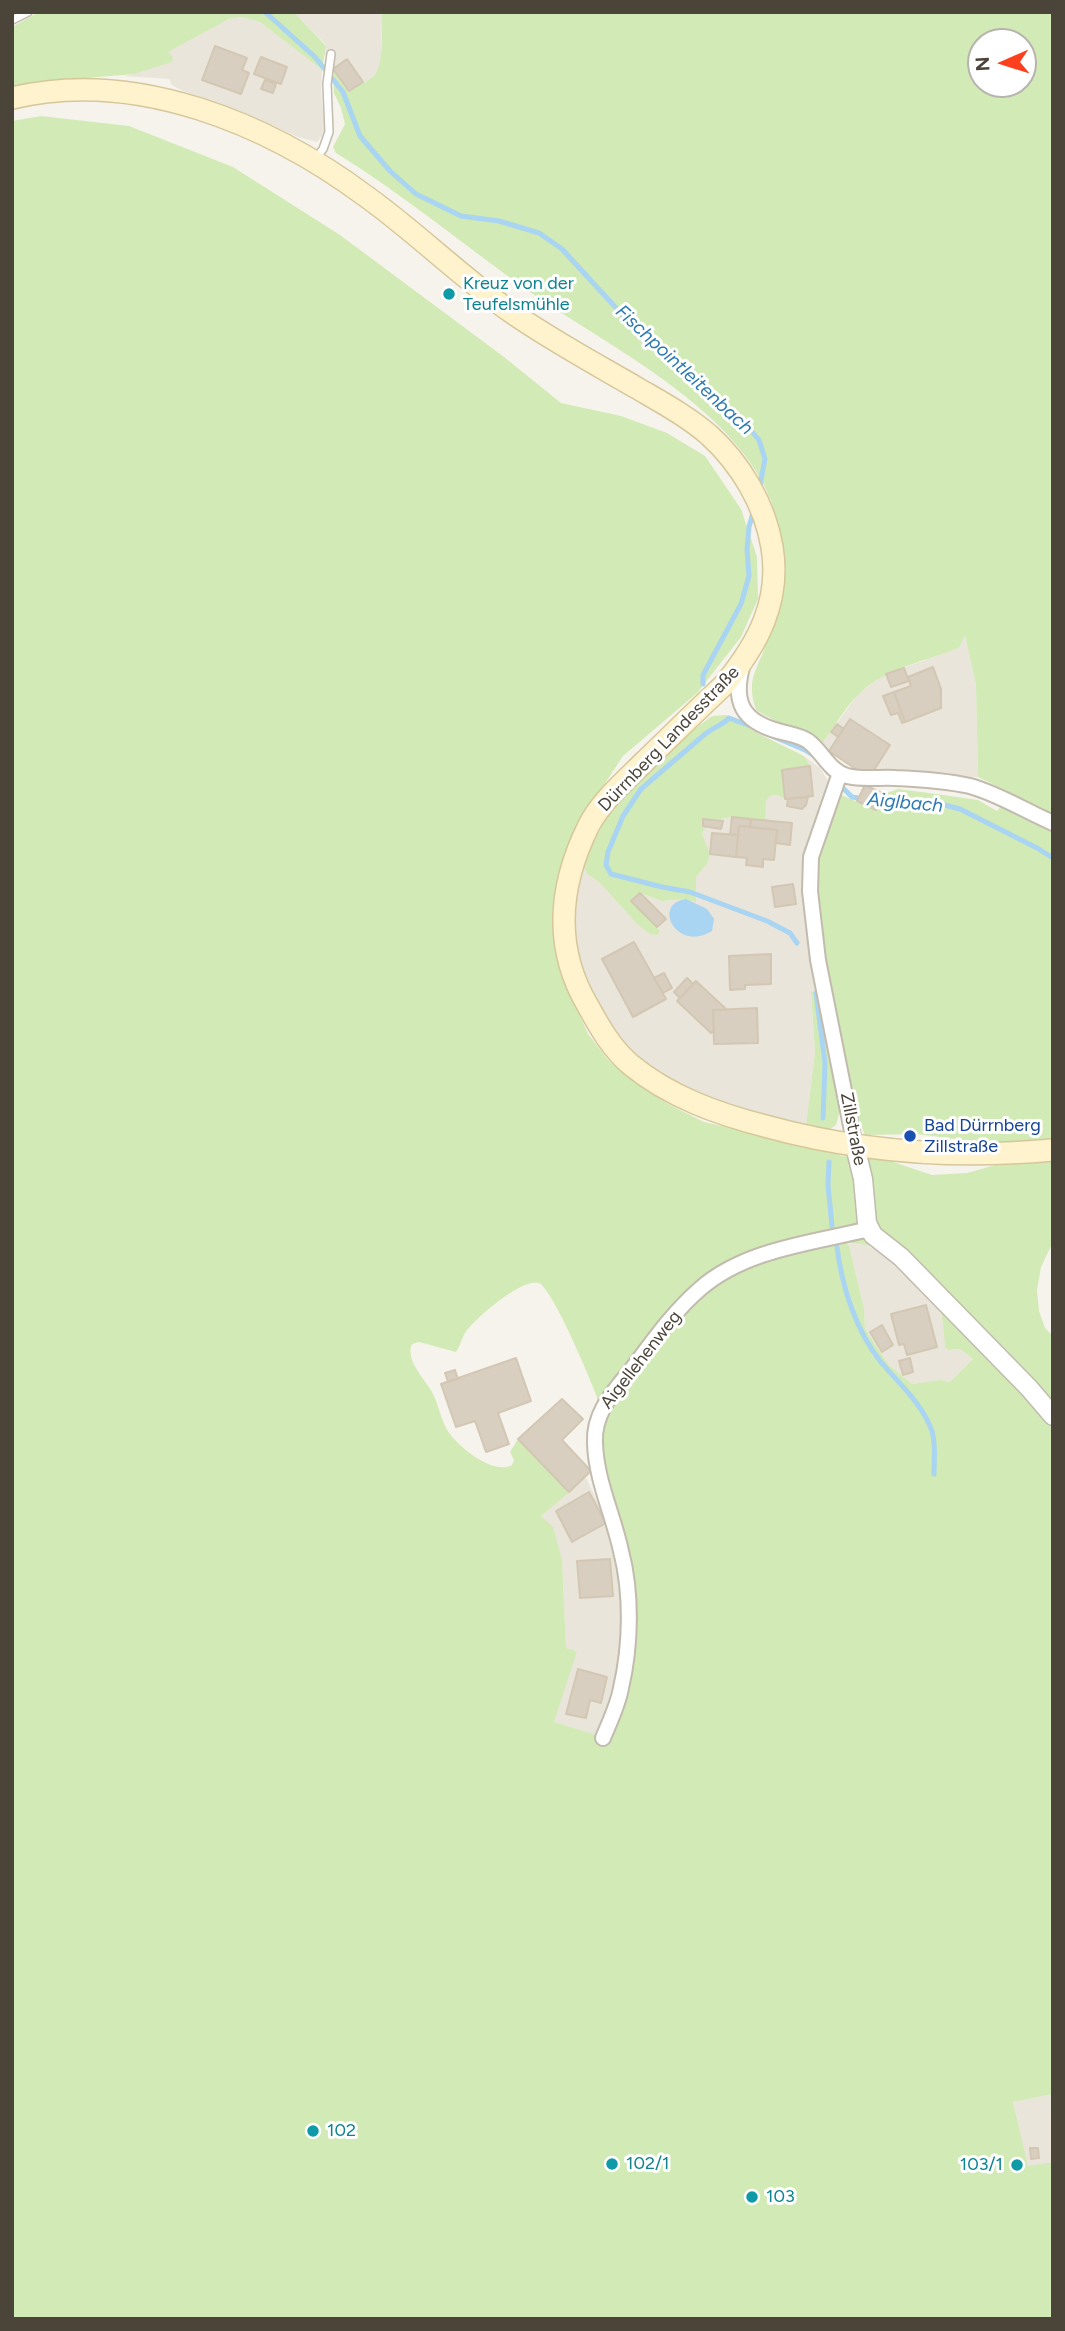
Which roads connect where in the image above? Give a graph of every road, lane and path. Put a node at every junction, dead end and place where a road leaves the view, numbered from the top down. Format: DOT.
graph roads {
  1 [pos="27,12"];
  2 [pos="12,20"];
  3 [pos="331,54"];
  4 [pos="12,98"];
  5 [pos="314,161"];
  6 [pos="744,659"];
  7 [pos="740,705"];
  8 [pos="701,706"];
  9 [pos="838,779"];
  10 [pos="1053,823"];
  11 [pos="855,1146"];
  12 [pos="1053,1150"];
  13 [pos="869,1229"];
  14 [pos="1053,1416"];
  15 [pos="603,1738"];
  1 -- 2 [label="lane"];
  3 -- 5 [label="lane"];
  4 -- 5 [label="main road, Dürrnberg Landesstraße"];
  5 -- 6 [label="main road, Dürrnberg Landesstraße"];
  6 -- 7 [label="street"];
  6 -- 8 [label="main road, Dürrnberg Landesstraße"];
  7 -- 8 [label="street"];
  7 -- 9 [label="street"];
  8 -- 11 [label="main road, Dürrnberg Landesstraße"];
  9 -- 10 [label="street"];
  9 -- 11 [label="street, Zillstraße"];
  11 -- 12 [label="main road, Dürrnberg Landesstraße"];
  11 -- 13 [label="street, Zillstraße"];
  13 -- 14 [label="street"];
  13 -- 15 [label="street, Aigellehenweg"];
}
